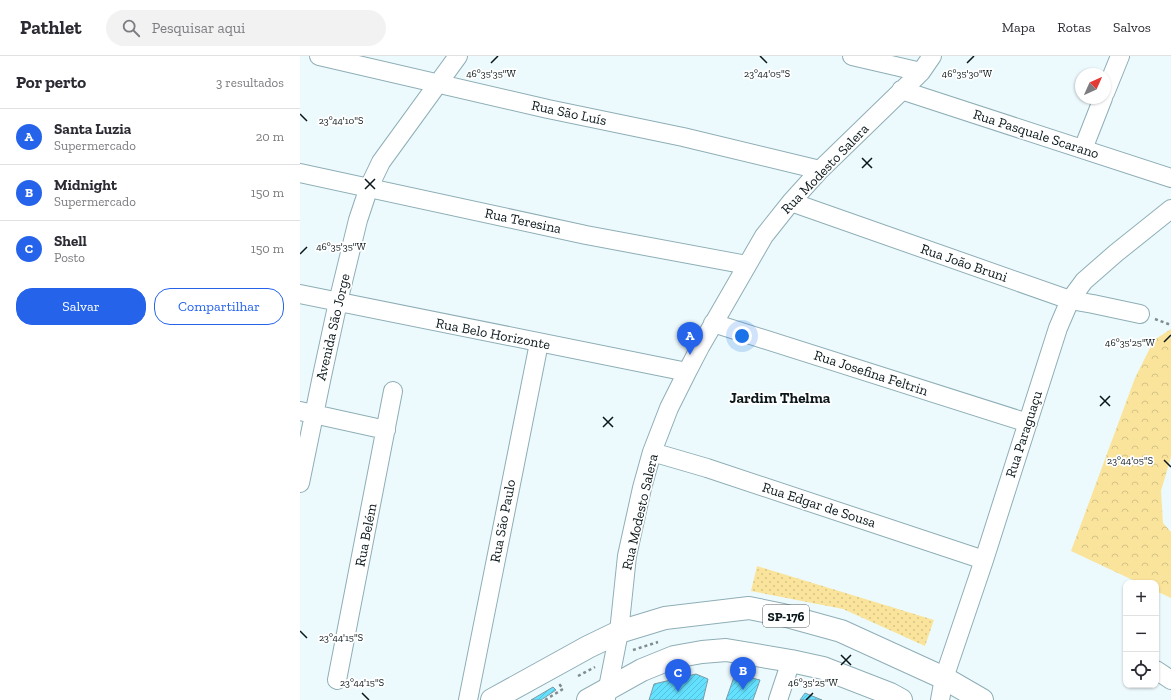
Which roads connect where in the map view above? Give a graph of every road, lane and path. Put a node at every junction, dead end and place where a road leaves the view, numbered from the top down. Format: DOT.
graph roads {
  1 [pos="319,56"];
  2 [pos="458,56"];
  3 [pos="852,56"];
  4 [pos="932,56"];
  5 [pos="1120,56"];
  6 [pos="921,72"];
  7 [pos="1111,79"];
  8 [pos="437,84"];
  9 [pos="901,90"];
  10 [pos="1101,104"];
  11 [pos="1082,149"];
  12 [pos="820,170"];
  13 [pos="300,172"];
  14 [pos="1171,178"];
  15 [pos="369,187"];
  16 [pos="791,202"];
  17 [pos="1171,209"];
  18 [pos="747,265"];
  19 [pos="300,294"];
  20 [pos="1070,300"];
  21 [pos="338,302"];
  22 [pos="1140,314"];
  23 [pos="714,323"];
  24 [pos="539,343"];
  25 [pos="687,372"];
  26 [pos="394,391"];
  27 [pos="307,413"];
  28 [pos="1028,423"];
  29 [pos="386,430"];
  30 [pos="652,452"];
  31 [pos="300,483"];
  32 [pos="984,560"];
  33 [pos="619,632"];
  34 [pos="791,661"];
  35 [pos="1159,672"];
  36 [pos="944,678"];
  37 [pos="337,680"];
  38 [pos="1171,680"];
  39 [pos="607,694"];
  40 [pos="468,700"];
  41 [pos="492,700"];
  42 [pos="588,700"];
  43 [pos="778,700"];
  44 [pos="901,700"];
  45 [pos="940,700"];
  46 [pos="982,700"];
  1 -- 8 [label="street, Rua São Luís"];
  2 -- 8 [label="street, Avenida São Jorge"];
  3 -- 6 [label="street"];
  4 -- 6 [label="street, Rua Modesto Salera"];
  5 -- 7 [label="street"];
  6 -- 9 [label="street, Rua Modesto Salera"];
  8 -- 12 [label="street, Rua São Luís"];
  8 -- 15 [label="street, Avenida São Jorge"];
  9 -- 11 [label="street, Rua Pasquale Scarano"];
  9 -- 12 [label="street, Rua Modesto Salera"];
  10 -- 11 [label="street"];
  11 -- 14 [label="street, Rua Pasquale Scarano"];
  12 -- 16 [label="street, Rua Modesto Salera"];
  13 -- 15 [label="street, Rua Teresina"];
  15 -- 18 [label="street, Rua Teresina"];
  15 -- 21 [label="street, Avenida São Jorge"];
  16 -- 18 [label="street, Rua Modesto Salera"];
  16 -- 20 [label="street, Rua João Bruni"];
  17 -- 20 [label="street, Rua Paraguaçu"];
  18 -- 23 [label="street, Rua Modesto Salera"];
  19 -- 21 [label="street, Rua Belo Horizonte"];
  20 -- 22 [label="street, Rua João Bruni"];
  20 -- 28 [label="street, Rua Paraguaçu"];
  21 -- 24 [label="street, Rua Belo Horizonte"];
  21 -- 27 [label="street, Avenida São Jorge"];
  23 -- 25 [label="street, Rua Modesto Salera"];
  23 -- 28 [label="street, Rua Josefina Feltrin"];
  24 -- 25 [label="street, Rua Belo Horizonte"];
  24 -- 40 [label="street, Rua São Paulo"];
  25 -- 30 [label="street, Rua Modesto Salera"];
  26 -- 29 [label="street, Rua Belém"];
  27 -- 29 [label="street"];
  27 -- 31 [label="street, Avenida São Jorge"];
  28 -- 32 [label="street, Rua Paraguaçu"];
  29 -- 37 [label="street, Rua Belém"];
  30 -- 32 [label="street, Rua Edgar de Sousa"];
  30 -- 33 [label="street, Rua Modesto Salera"];
  32 -- 36 [label="street, Rua Paraguaçu"];
  33 -- 36 [label="main road, SP-176"];
  33 -- 39 [label="street, Rua Modesto Salera"];
  33 -- 41 [label="main road, SP-176"];
  34 -- 39 [label="main road"];
  34 -- 43 [label="street"];
  34 -- 44 [label="main road"];
  35 -- 38 [label="street"];
  36 -- 45 [label="street, Rua Paraguaçu"];
  36 -- 46 [label="main road, SP-176"];
  39 -- 42 [label="main road"];
}
